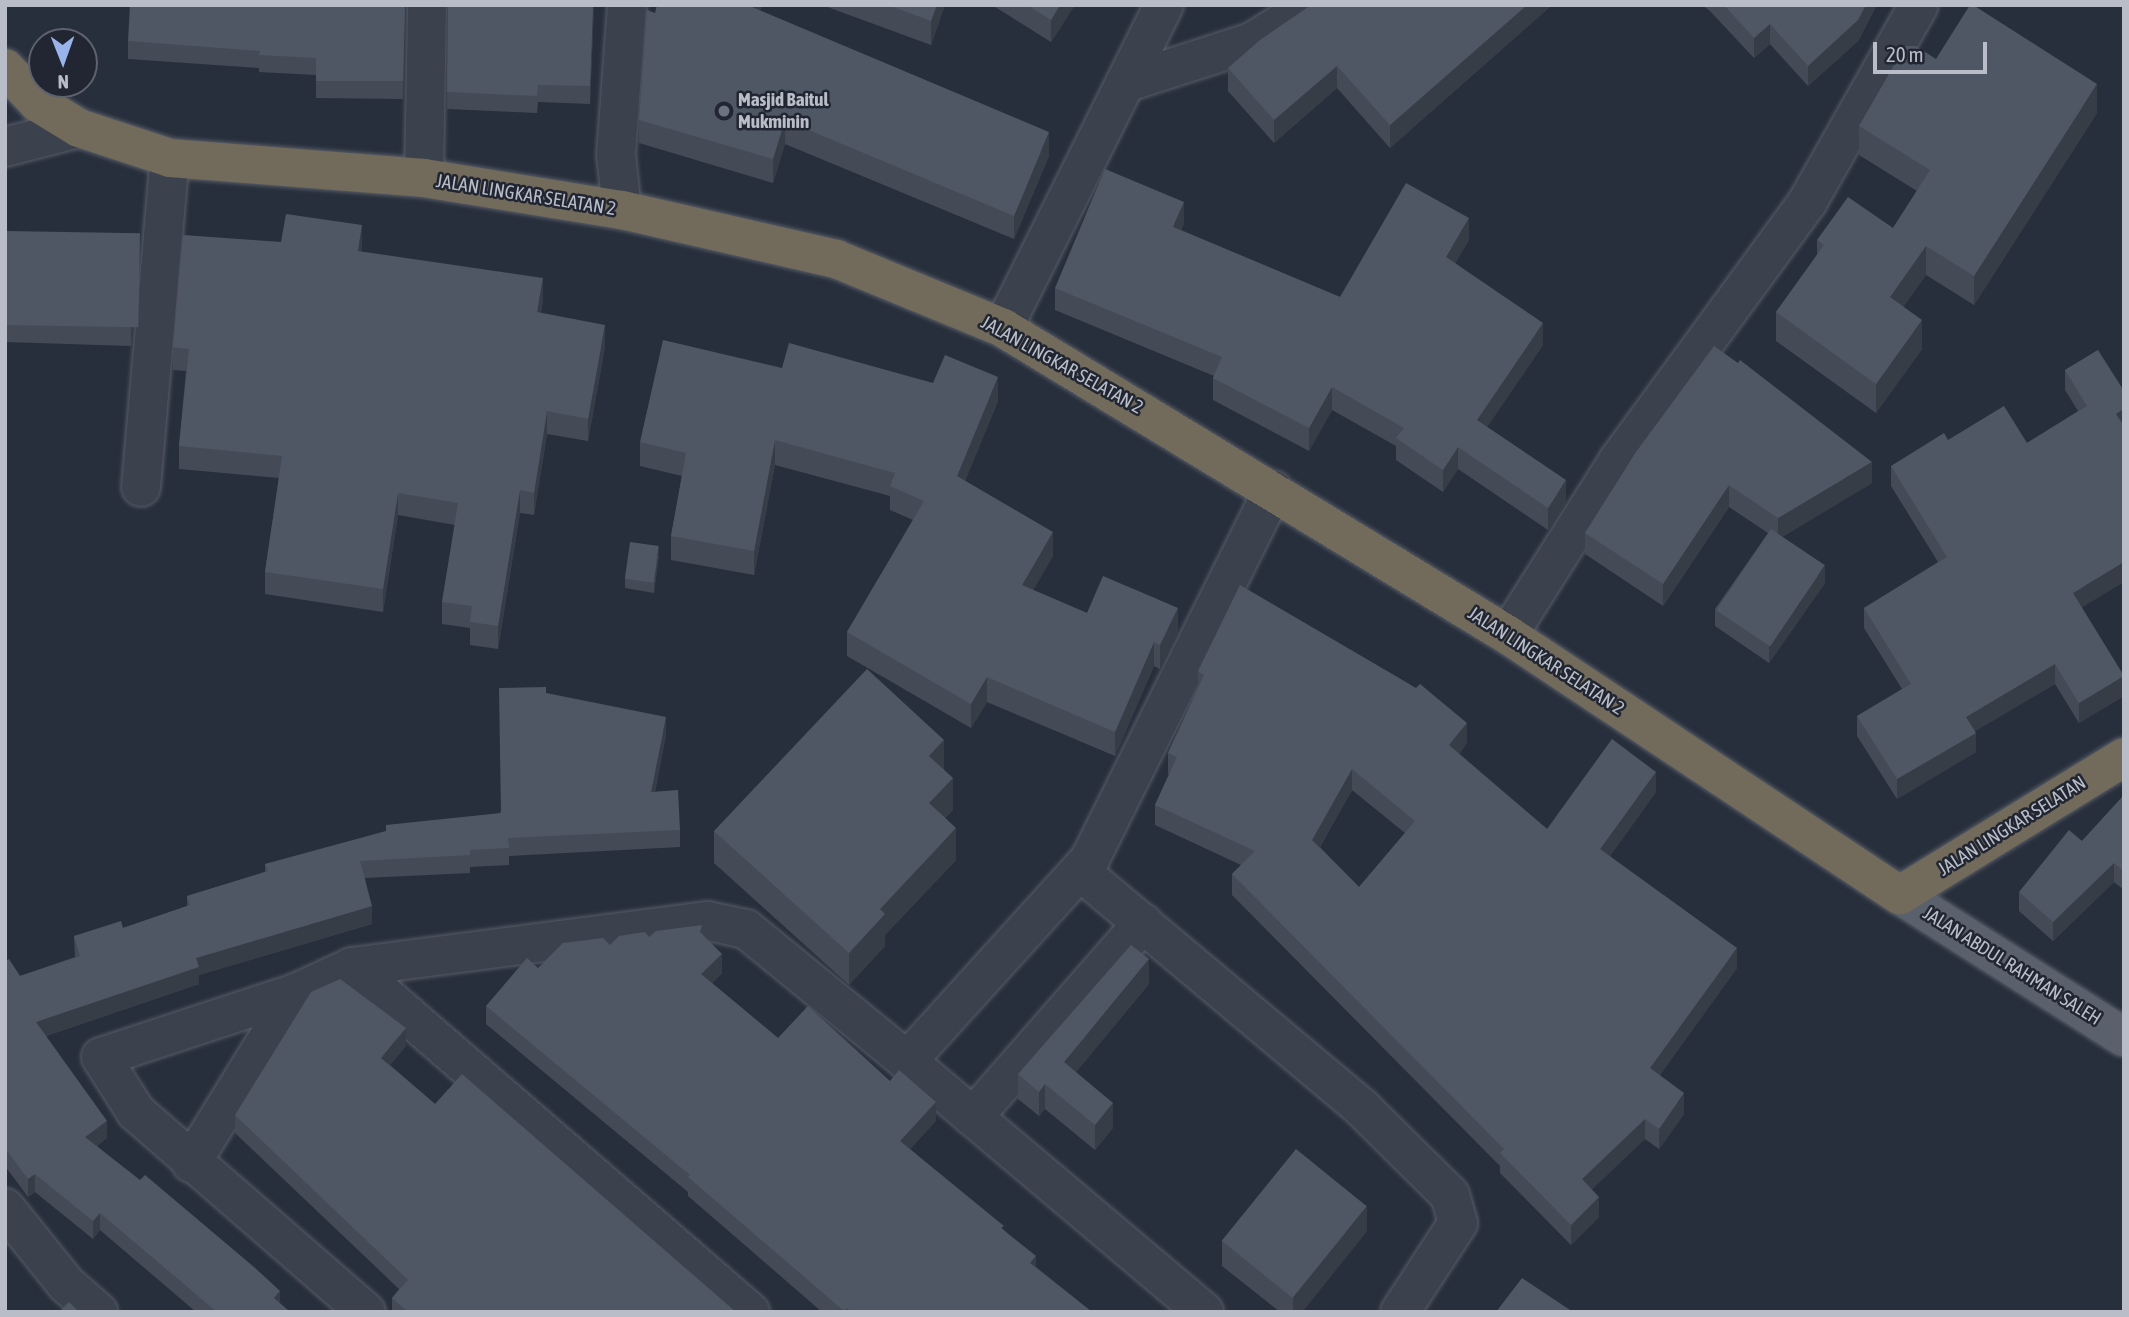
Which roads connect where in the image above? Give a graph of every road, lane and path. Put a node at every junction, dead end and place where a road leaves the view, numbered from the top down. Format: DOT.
graph roads {
  1 [pos="427,5"];
  2 [pos="627,5"];
  3 [pos="1164,5"];
  4 [pos="1311,5"];
  5 [pos="1919,5"];
  6 [pos="5,68"];
  7 [pos="1125,83"];
  8 [pos="79,128"];
  9 [pos="5,147"];
  10 [pos="170,158"];
  11 [pos="424,178"];
  12 [pos="622,210"];
  13 [pos="1003,328"];
  14 [pos="141,487"];
  15 [pos="1273,490"];
  16 [pos="1508,635"];
  17 [pos="2124,758"];
  18 [pos="1081,872"];
  19 [pos="1900,895"];
  20 [pos="1143,923"];
  21 [pos="352,967"];
  22 [pos="296,993"];
  23 [pos="2124,1037"];
  24 [pos="907,1061"];
  25 [pos="973,1117"];
  26 [pos="191,1163"];
  27 [pos="5,1208"];
  28 [pos="98,1312"];
  29 [pos="366,1312"];
  30 [pos="750,1312"];
  31 [pos="1204,1312"];
  32 [pos="1400,1312"];
  1 -- 11 [label="street"];
  2 -- 12 [label="street"];
  3 -- 7 [label="street"];
  4 -- 7 [label="street"];
  5 -- 16 [label="street"];
  6 -- 8 [label="highway, JALAN LINGKAR SELATAN 2"];
  7 -- 13 [label="street"];
  8 -- 9 [label="street"];
  8 -- 10 [label="highway, JALAN LINGKAR SELATAN 2"];
  10 -- 11 [label="highway, JALAN LINGKAR SELATAN 2"];
  10 -- 14 [label="street"];
  11 -- 12 [label="highway, JALAN LINGKAR SELATAN 2"];
  12 -- 13 [label="highway, JALAN LINGKAR SELATAN 2"];
  13 -- 15 [label="highway, JALAN LINGKAR SELATAN 2"];
  15 -- 16 [label="highway, JALAN LINGKAR SELATAN 2"];
  15 -- 18 [label="street"];
  16 -- 19 [label="highway, JALAN LINGKAR SELATAN 2"];
  17 -- 19 [label="highway, JALAN LINGKAR SELATAN"];
  18 -- 20 [label="street"];
  18 -- 24 [label="street"];
  19 -- 23 [label="main road, JALAN ABDUL RAHMAN SALEH"];
  20 -- 25 [label="street"];
  20 -- 32 [label="street"];
  21 -- 22 [label="street"];
  21 -- 24 [label="street"];
  21 -- 30 [label="street"];
  22 -- 26 [label="street"];
  22 -- 26 [label="street"];
  24 -- 25 [label="street"];
  25 -- 31 [label="street"];
  26 -- 29 [label="street"];
  27 -- 28 [label="street"];
}
